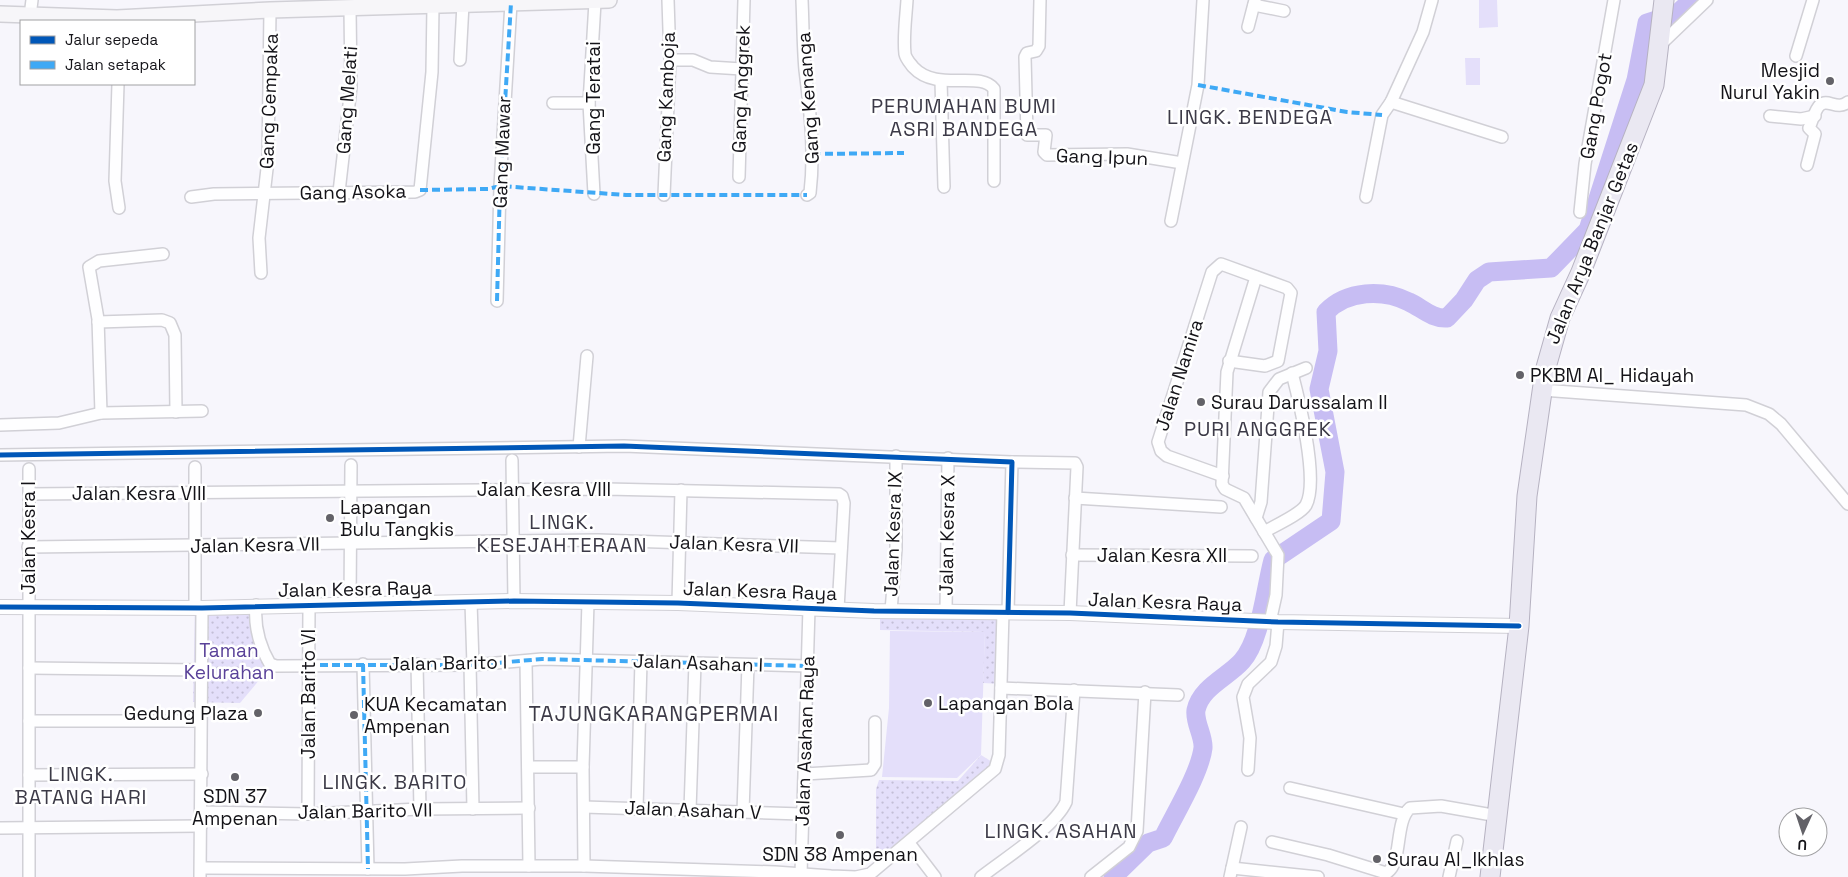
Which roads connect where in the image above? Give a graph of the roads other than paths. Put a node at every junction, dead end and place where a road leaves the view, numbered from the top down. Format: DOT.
graph roads {
  1 [pos="32,0"];
  2 [pos="603,0"];
  3 [pos="668,0"];
  4 [pos="744,0"];
  5 [pos="802,0"];
  6 [pos="907,0"];
  7 [pos="1040,0"];
  8 [pos="1203,0"];
  9 [pos="1432,0"];
  10 [pos="1614,0"];
  11 [pos="1707,0"];
  12 [pos="1814,0"];
  13 [pos="543,1"];
  14 [pos="480,2"];
  15 [pos="505,2"];
  16 [pos="407,3"];
  17 [pos="1254,3"];
  18 [pos="463,4"];
  19 [pos="1664,4"];
  20 [pos="434,6"];
  21 [pos="350,9"];
  22 [pos="270,10"];
  23 [pos="1284,11"];
  24 [pos="0,14"];
  25 [pos="30,16"];
  26 [pos="117,19"];
  27 [pos="1248,27"];
  28 [pos="1661,36"];
  29 [pos="1796,56"];
  30 [pos="460,60"];
  31 [pos="670,60"];
  32 [pos="742,69"];
  33 [pos="941,81"];
  34 [pos="118,85"];
  35 [pos="1391,102"];
  36 [pos="1848,102"];
  37 [pos="553,103"];
  38 [pos="589,103"];
  39 [pos="1770,116"];
  40 [pos="1815,116"];
  41 [pos="1502,137"];
  42 [pos="1182,163"];
  43 [pos="1807,166"];
  44 [pos="739,177"];
  45 [pos="994,181"];
  46 [pos="944,187"];
  47 [pos="265,192"];
  48 [pos="340,192"];
  49 [pos="594,194"];
  50 [pos="664,195"];
  51 [pos="807,195"];
  52 [pos="192,196"];
  53 [pos="1366,197"];
  54 [pos="118,208"];
  55 [pos="1580,212"];
  56 [pos="1171,221"];
  57 [pos="162,254"];
  58 [pos="261,273"];
  59 [pos="1256,277"];
  60 [pos="497,301"];
  61 [pos="98,322"];
  62 [pos="587,356"];
  63 [pos="1229,362"];
  64 [pos="1306,368"];
  65 [pos="1292,373"];
  66 [pos="1542,390"];
  67 [pos="202,411"];
  68 [pos="176,412"];
  69 [pos="101,413"];
  70 [pos="0,426"];
  71 [pos="579,447"];
  72 [pos="0,454"];
  73 [pos="896,456"];
  74 [pos="948,458"];
  75 [pos="512,460"];
  76 [pos="352,465"];
  77 [pos="195,467"];
  78 [pos="1012,467"];
  79 [pos="29,469"];
  80 [pos="1222,476"];
  81 [pos="512,489"];
  82 [pos="681,490"];
  83 [pos="350,491"];
  84 [pos="195,493"];
  85 [pos="29,494"];
  86 [pos="1075,498"];
  87 [pos="1848,504"];
  88 [pos="1221,507"];
  89 [pos="1256,518"];
  90 [pos="1264,532"];
  91 [pos="680,541"];
  92 [pos="512,542"];
  93 [pos="350,544"];
  94 [pos="196,546"];
  95 [pos="28,547"];
  96 [pos="841,548"];
  97 [pos="1072,555"];
  98 [pos="1252,556"];
  99 [pos="514,601"];
  100 [pos="471,602"];
  101 [pos="588,602"];
  102 [pos="678,603"];
  103 [pos="350,604"];
  104 [pos="256,605"];
  105 [pos="308,605"];
  106 [pos="0,607"];
  107 [pos="28,607"];
  108 [pos="198,608"];
  109 [pos="809,608"];
  110 [pos="838,609"];
  111 [pos="891,611"];
  112 [pos="946,611"];
  113 [pos="1006,612"];
  114 [pos="1070,613"];
  115 [pos="1270,622"];
  116 [pos="1519,626"];
  117 [pos="587,660"];
  118 [pos="526,661"];
  119 [pos="641,661"];
  120 [pos="695,663"];
  121 [pos="363,664"];
  122 [pos="417,664"];
  123 [pos="472,664"];
  124 [pos="308,665"];
  125 [pos="748,665"];
  126 [pos="808,666"];
  127 [pos="29,668"];
  128 [pos="202,670"];
  129 [pos="1001,688"];
  130 [pos="1074,690"];
  131 [pos="1145,692"];
  132 [pos="1178,695"];
  133 [pos="29,720"];
  134 [pos="200,721"];
  135 [pos="875,722"];
  136 [pos="528,767"];
  137 [pos="584,767"];
  138 [pos="1248,770"];
  139 [pos="202,774"];
  140 [pos="805,774"];
  141 [pos="28,775"];
  142 [pos="1290,788"];
  143 [pos="584,807"];
  144 [pos="528,808"];
  145 [pos="420,809"];
  146 [pos="473,809"];
  147 [pos="368,810"];
  148 [pos="638,810"];
  149 [pos="690,810"];
  150 [pos="201,812"];
  151 [pos="743,812"];
  152 [pos="308,814"];
  153 [pos="802,814"];
  154 [pos="1404,814"];
  155 [pos="1498,816"];
  156 [pos="201,826"];
  157 [pos="1241,827"];
  158 [pos="0,828"];
  159 [pos="29,828"];
  160 [pos="1457,841"];
  161 [pos="1272,842"];
  162 [pos="909,843"];
  163 [pos="529,866"];
  164 [pos="584,866"];
  165 [pos="368,869"];
  166 [pos="201,872"];
  167 [pos="462,872"];
  168 [pos="512,872"];
  169 [pos="567,872"];
  170 [pos="311,873"];
  171 [pos="336,873"];
  172 [pos="1231,873"];
  173 [pos="723,874"];
  174 [pos="801,874"];
  175 [pos="775,875"];
  176 [pos="29,877"];
  177 [pos="935,877"];
  178 [pos="981,877"];
  179 [pos="1091,877"];
  180 [pos="1318,877"];
  181 [pos="1449,877"];
  182 [pos="1490,877"];
  1 -- 25 [label="street"];
  2 -- 13 [label="main road"];
  2 -- 38 [label="street, Gang Teratai"];
  3 -- 31 [label="street, Gang Kamboja"];
  4 -- 32 [label="street, Gang Anggrek"];
  5 -- 51 [label="street, Gang Kenanga"];
  6 -- 33 [label="street"];
  7 -- 42 [label="street, Gang Ipun"];
  8 -- 42 [label="street"];
  9 -- 35 [label="street"];
  10 -- 55 [label="street, Gang Pogot"];
  11 -- 28 [label="street"];
  12 -- 29 [label="street"];
  13 -- 15 [label="main road"];
  14 -- 15 [label="main road"];
  14 -- 18 [label="main road"];
  15 -- 60 [label="street, Gang Mawar"];
  16 -- 20 [label="main road"];
  16 -- 21 [label="main road"];
  17 -- 23 [label="street"];
  17 -- 27 [label="street"];
  18 -- 20 [label="main road"];
  18 -- 30 [label="street"];
  19 -- 28 [label="highway, Jalan Arya Banjar Getas"];
  20 -- 48 [label="street, Gang Asoka"];
  21 -- 22 [label="main road"];
  21 -- 48 [label="street, Gang Melati"];
  22 -- 26 [label="main road"];
  22 -- 47 [label="street, Gang Cempaka"];
  24 -- 25 [label="main road"];
  25 -- 26 [label="main road"];
  28 -- 66 [label="highway, Jalan Arya Banjar Getas"];
  31 -- 32 [label="street"];
  31 -- 50 [label="street, Gang Kamboja"];
  32 -- 44 [label="street, Gang Anggrek"];
  33 -- 45 [label="street"];
  33 -- 46 [label="street"];
  34 -- 54 [label="street"];
  35 -- 41 [label="street"];
  35 -- 53 [label="street"];
  36 -- 40 [label="street"];
  37 -- 38 [label="street"];
  38 -- 49 [label="street, Gang Teratai"];
  39 -- 40 [label="street"];
  40 -- 43 [label="street"];
  42 -- 56 [label="street"];
  47 -- 48 [label="street, Gang Asoka"];
  47 -- 52 [label="street, Gang Asoka"];
  47 -- 58 [label="street, Gang Cempaka"];
  57 -- 61 [label="street"];
  59 -- 63 [label="street"];
  59 -- 63 [label="street"];
  59 -- 80 [label="street, Jalan Namira"];
  61 -- 68 [label="street"];
  61 -- 69 [label="street"];
  62 -- 71 [label="street"];
  63 -- 80 [label="street"];
  64 -- 65 [label="street"];
  65 -- 89 [label="street"];
  65 -- 90 [label="street"];
  66 -- 87 [label="street"];
  66 -- 116 [label="highway, Jalan Arya Banjar Getas"];
  67 -- 68 [label="street"];
  68 -- 69 [label="street"];
  69 -- 70 [label="street"];
  71 -- 72 [label="street"];
  71 -- 73 [label="street"];
  73 -- 74 [label="street"];
  73 -- 111 [label="street, Jalan Kesra IX"];
  74 -- 78 [label="street"];
  74 -- 112 [label="street, Jalan Kesra X"];
  75 -- 81 [label="street"];
  76 -- 83 [label="street"];
  77 -- 84 [label="street"];
  78 -- 86 [label="street"];
  78 -- 113 [label="street"];
  79 -- 85 [label="street, Jalan Kesra I"];
  80 -- 89 [label="street"];
  81 -- 82 [label="street, Jalan Kesra VIII"];
  81 -- 83 [label="street, Jalan Kesra VIII"];
  81 -- 92 [label="street"];
  82 -- 91 [label="street"];
  82 -- 96 [label="street, Jalan Kesra VIII"];
  83 -- 84 [label="street, Jalan Kesra VIII"];
  83 -- 93 [label="street"];
  84 -- 85 [label="street, Jalan Kesra VIII"];
  84 -- 94 [label="street"];
  85 -- 95 [label="street, Jalan Kesra I"];
  86 -- 88 [label="street"];
  86 -- 97 [label="street"];
  89 -- 90 [label="street"];
  90 -- 115 [label="street"];
  91 -- 92 [label="street, Jalan Kesra VII"];
  91 -- 96 [label="street, Jalan Kesra VII"];
  91 -- 102 [label="street"];
  92 -- 93 [label="street, Jalan Kesra VII"];
  92 -- 99 [label="street"];
  93 -- 94 [label="street, Jalan Kesra VII"];
  93 -- 103 [label="street"];
  94 -- 95 [label="street, Jalan Kesra VII"];
  94 -- 108 [label="street"];
  95 -- 107 [label="street, Jalan Kesra I"];
  96 -- 110 [label="street"];
  97 -- 98 [label="street, Jalan Kesra XII"];
  97 -- 114 [label="street"];
  99 -- 100 [label="street, Jalan Kesra Raya"];
  99 -- 101 [label="street, Jalan Kesra Raya"];
  100 -- 103 [label="street, Jalan Kesra Raya"];
  100 -- 123 [label="street"];
  101 -- 102 [label="street, Jalan Kesra Raya"];
  101 -- 117 [label="street"];
  102 -- 109 [label="street, Jalan Kesra Raya"];
  103 -- 105 [label="street, Jalan Kesra Raya"];
  104 -- 105 [label="street, Jalan Kesra Raya"];
  104 -- 108 [label="street, Jalan Kesra Raya"];
  104 -- 124 [label="street, Jalan Barito I"];
  105 -- 124 [label="street, Jalan Barito VI"];
  106 -- 107 [label="street, Jalan Kesra Raya"];
  107 -- 108 [label="street, Jalan Kesra Raya"];
  107 -- 127 [label="street, Jalan Kesra I"];
  108 -- 128 [label="street"];
  109 -- 110 [label="street, Jalan Kesra Raya"];
  109 -- 126 [label="street, Jalan Asahan Raya"];
  110 -- 111 [label="street, Jalan Kesra Raya"];
  111 -- 112 [label="street, Jalan Kesra Raya"];
  112 -- 113 [label="street, Jalan Kesra Raya"];
  113 -- 114 [label="street, Jalan Kesra Raya"];
  113 -- 129 [label="street"];
  114 -- 115 [label="street, Jalan Kesra Raya"];
  115 -- 116 [label="street, Jalan Kesra Raya"];
  115 -- 138 [label="street"];
  116 -- 155 [label="highway, Jalan Arya Banjar Getas"];
  117 -- 118 [label="street, Jalan Barito I"];
  117 -- 119 [label="street, Jalan Asahan I"];
  117 -- 137 [label="street"];
  118 -- 123 [label="street, Jalan Barito I"];
  118 -- 136 [label="street"];
  119 -- 120 [label="street, Jalan Asahan I"];
  119 -- 148 [label="street"];
  120 -- 125 [label="street, Jalan Asahan I"];
  120 -- 149 [label="street"];
  121 -- 122 [label="street, Jalan Barito I"];
  121 -- 124 [label="street, Jalan Barito I"];
  121 -- 147 [label="street"];
  122 -- 123 [label="street, Jalan Barito I"];
  122 -- 145 [label="street"];
  123 -- 146 [label="street"];
  124 -- 152 [label="street, Jalan Barito VI"];
  125 -- 126 [label="street, Jalan Asahan I"];
  125 -- 151 [label="street"];
  126 -- 140 [label="street, Jalan Asahan Raya"];
  127 -- 128 [label="street"];
  127 -- 133 [label="street, Jalan Kesra I"];
  128 -- 134 [label="street"];
  129 -- 130 [label="street"];
  129 -- 162 [label="street"];
  130 -- 131 [label="street"];
  130 -- 178 [label="street"];
  131 -- 132 [label="street"];
  131 -- 179 [label="street"];
  133 -- 134 [label="street"];
  133 -- 141 [label="street, Jalan Kesra I"];
  134 -- 139 [label="street"];
  135 -- 140 [label="street"];
  136 -- 137 [label="street"];
  136 -- 144 [label="street"];
  137 -- 143 [label="street"];
  139 -- 141 [label="street"];
  139 -- 150 [label="street"];
  140 -- 153 [label="street, Jalan Asahan Raya"];
  141 -- 159 [label="street, Jalan Kesra I"];
  142 -- 154 [label="street"];
  143 -- 148 [label="street, Jalan Asahan V"];
  143 -- 164 [label="street"];
  144 -- 146 [label="street, Jalan Barito VII"];
  144 -- 163 [label="street"];
  145 -- 146 [label="street, Jalan Barito VII"];
  145 -- 147 [label="street, Jalan Barito VII"];
  147 -- 152 [label="street, Jalan Barito VII"];
  147 -- 165 [label="street"];
  148 -- 149 [label="street, Jalan Asahan V"];
  149 -- 151 [label="street, Jalan Asahan V"];
  150 -- 152 [label="street, Jalan Barito VII"];
  150 -- 156 [label="street"];
  151 -- 153 [label="street, Jalan Asahan V"];
  153 -- 174 [label="street, Jalan Asahan Raya"];
  154 -- 155 [label="street"];
  154 -- 161 [label="street"];
  155 -- 182 [label="highway, Jalan Arya Banjar Getas"];
  156 -- 159 [label="street"];
  156 -- 166 [label="street"];
  157 -- 172 [label="street"];
  158 -- 159 [label="street"];
  159 -- 176 [label="street, Jalan Kesra I"];
  160 -- 181 [label="street"];
  162 -- 174 [label="street"];
  162 -- 177 [label="street"];
  163 -- 168 [label="street"];
  163 -- 169 [label="street"];
  164 -- 169 [label="street"];
  164 -- 173 [label="street"];
  165 -- 167 [label="street"];
  165 -- 171 [label="street"];
  166 -- 170 [label="street"];
  167 -- 168 [label="street"];
  170 -- 171 [label="street"];
  172 -- 180 [label="street"];
  173 -- 175 [label="street"];
  174 -- 175 [label="street"];
}
